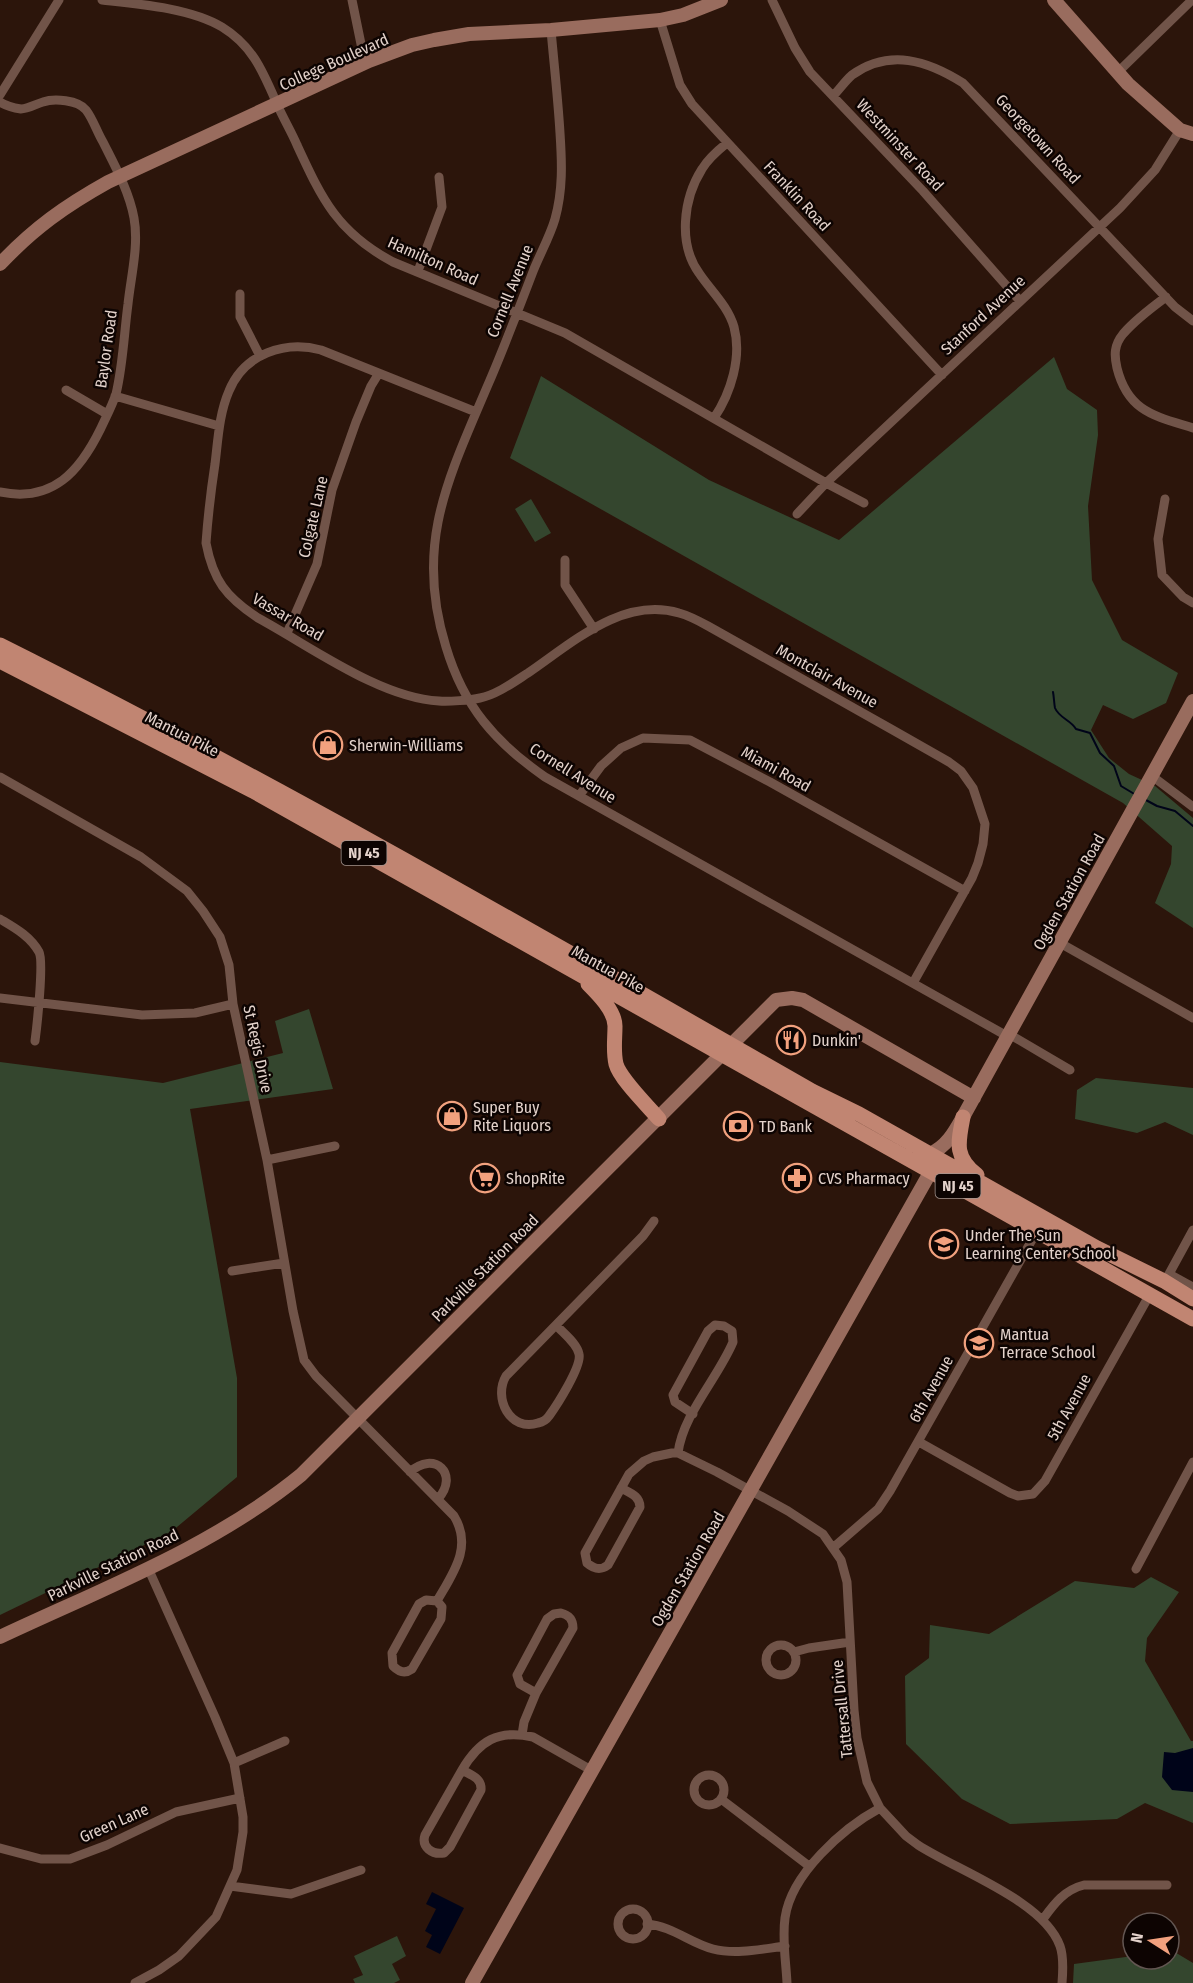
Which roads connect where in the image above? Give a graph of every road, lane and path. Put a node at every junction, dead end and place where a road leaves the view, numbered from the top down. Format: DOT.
graph roads {
  1 [pos="59,0"];
  2 [pos="102,0"];
  3 [pos="352,0"];
  4 [pos="721,0"];
  5 [pos="772,0"];
  6 [pos="1054,0"];
  7 [pos="1192,0"];
  8 [pos="660,20"];
  9 [pos="551,30"];
  10 [pos="369,62"];
  11 [pos="1118,72"];
  12 [pos="0,95"];
  13 [pos="833,96"];
  14 [pos="0,102"];
  15 [pos="277,105"];
  16 [pos="1186,132"];
  17 [pos="727,143"];
  18 [pos="439,177"];
  19 [pos="121,178"];
  20 [pos="1099,227"];
  21 [pos="0,264"];
  22 [pos="418,271"];
  23 [pos="240,294"];
  24 [pos="1166,297"];
  25 [pos="1020,301"];
  26 [pos="516,313"];
  27 [pos="1193,321"];
  28 [pos="260,356"];
  29 [pos="379,373"];
  30 [pos="942,375"];
  31 [pos="66,390"];
  32 [pos="115,396"];
  33 [pos="476,412"];
  34 [pos="107,414"];
  35 [pos="714,418"];
  36 [pos="219,426"];
  37 [pos="1193,428"];
  38 [pos="826,483"];
  39 [pos="0,492"];
  40 [pos="1165,499"];
  41 [pos="864,503"];
  42 [pos="797,514"];
  43 [pos="565,560"];
  44 [pos="1193,603"];
  45 [pos="594,629"];
  46 [pos="287,633"];
  47 [pos="0,645"];
  48 [pos="0,661"];
  49 [pos="466,699"];
  50 [pos="1193,701"];
  51 [pos="1152,776"];
  52 [pos="0,777"];
  53 [pos="579,796"];
  54 [pos="1193,807"];
  55 [pos="965,891"];
  56 [pos="0,919"];
  57 [pos="1060,943"];
  58 [pos="572,970"];
  59 [pos="913,982"];
  60 [pos="0,998"];
  61 [pos="38,1003"];
  62 [pos="233,1004"];
  63 [pos="1193,1018"];
  64 [pos="1008,1035"];
  65 [pos="35,1041"];
  66 [pos="727,1049"];
  67 [pos="1070,1070"];
  68 [pos="974,1098"];
  69 [pos="963,1117"];
  70 [pos="659,1119"];
  71 [pos="335,1146"];
  72 [pos="930,1154"];
  73 [pos="267,1160"];
  74 [pos="931,1171"];
  75 [pos="654,1221"];
  76 [pos="1193,1230"];
  77 [pos="1037,1231"];
  78 [pos="1097,1248"];
  79 [pos="284,1263"];
  80 [pos="232,1271"];
  81 [pos="1166,1277"];
  82 [pos="1193,1287"];
  83 [pos="1150,1294"];
  84 [pos="1193,1299"];
  85 [pos="1193,1319"];
  86 [pos="556,1325"];
  87 [pos="693,1414"];
  88 [pos="358,1419"];
  89 [pos="919,1442"];
  90 [pos="678,1453"];
  91 [pos="1193,1462"];
  92 [pos="410,1472"];
  93 [pos="621,1488"];
  94 [pos="751,1491"];
  95 [pos="438,1499"];
  96 [pos="834,1547"];
  97 [pos="148,1568"];
  98 [pos="1136,1569"];
  99 [pos="437,1601"];
  100 [pos="0,1637"];
  101 [pos="850,1642"];
  102 [pos="794,1652"];
  103 [pos="536,1693"];
  104 [pos="522,1735"];
  105 [pos="285,1741"];
  106 [pos="234,1763"];
  107 [pos="462,1770"];
  108 [pos="591,1770"];
  109 [pos="240,1798"];
  110 [pos="721,1799"];
  111 [pos="880,1808"];
  112 [pos="0,1848"];
  113 [pos="809,1866"];
  114 [pos="361,1870"];
  115 [pos="1167,1885"];
  116 [pos="230,1886"];
  117 [pos="1042,1919"];
  118 [pos="647,1924"];
  119 [pos="785,1946"];
  120 [pos="135,1983"];
  121 [pos="472,1983"];
  122 [pos="787,1983"];
  123 [pos="1062,1983"];
  1 -- 12 [label="street"];
  2 -- 15 [label="street, Hamilton Road"];
  3 -- 10 [label="street"];
  4 -- 8 [label="street, College Boulevard"];
  5 -- 13 [label="street, Westminster Road"];
  6 -- 11 [label="street"];
  7 -- 11 [label="street"];
  8 -- 9 [label="street, College Boulevard"];
  8 -- 17 [label="street, Franklin Road"];
  9 -- 10 [label="street, College Boulevard"];
  9 -- 26 [label="street, Cornell Avenue"];
  10 -- 15 [label="street, College Boulevard"];
  11 -- 16 [label="street"];
  13 -- 20 [label="street, Georgetown Road"];
  13 -- 25 [label="street, Westminster Road"];
  14 -- 19 [label="street, Baylor Road"];
  15 -- 19 [label="street, College Boulevard"];
  15 -- 22 [label="street, Hamilton Road"];
  16 -- 20 [label="street, Stanford Avenue"];
  17 -- 30 [label="street, Franklin Road"];
  17 -- 35 [label="street"];
  18 -- 22 [label="street"];
  19 -- 21 [label="street, College Boulevard"];
  19 -- 32 [label="street, Baylor Road"];
  20 -- 24 [label="street, Georgetown Road"];
  20 -- 25 [label="street, Stanford Avenue"];
  22 -- 26 [label="street, Hamilton Road"];
  23 -- 28 [label="street"];
  24 -- 27 [label="street, Georgetown Road"];
  24 -- 37 [label="street"];
  25 -- 30 [label="street, Stanford Avenue"];
  26 -- 33 [label="street, Cornell Avenue"];
  26 -- 35 [label="street, Hamilton Road"];
  28 -- 29 [label="street, Vassar Road"];
  28 -- 36 [label="street, Vassar Road"];
  29 -- 33 [label="street, Vassar Road"];
  29 -- 46 [label="street, Colgate Lane"];
  30 -- 38 [label="street, Stanford Avenue"];
  31 -- 34 [label="street"];
  32 -- 34 [label="street, Baylor Road"];
  32 -- 36 [label="street"];
  33 -- 49 [label="street, Cornell Avenue"];
  34 -- 39 [label="street, Baylor Road"];
  35 -- 38 [label="street, Hamilton Road"];
  36 -- 46 [label="street, Vassar Road"];
  38 -- 41 [label="street, Hamilton Road"];
  38 -- 42 [label="street, Stanford Avenue"];
  40 -- 44 [label="street"];
  43 -- 45 [label="street"];
  45 -- 49 [label="street, Montclair Avenue"];
  45 -- 55 [label="street, Montclair Avenue"];
  46 -- 49 [label="street, Vassar Road"];
  47 -- 66 [label="main road, Mantua Pike / NJ 45"];
  48 -- 58 [label="main road, Mantua Pike / NJ 45"];
  49 -- 53 [label="street, Cornell Avenue"];
  50 -- 51 [label="street, Ogden Station Road"];
  51 -- 54 [label="street"];
  51 -- 57 [label="street, Ogden Station Road"];
  52 -- 62 [label="street, St Regis Drive"];
  53 -- 55 [label="street, Miami Road"];
  53 -- 59 [label="street, Cornell Avenue"];
  55 -- 59 [label="street, Montclair Avenue"];
  56 -- 61 [label="street"];
  57 -- 63 [label="street"];
  57 -- 64 [label="street, Ogden Station Road"];
  58 -- 66 [label="main road, Mantua Pike / NJ 45"];
  58 -- 70 [label="main road"];
  59 -- 64 [label="street, Cornell Avenue"];
  60 -- 61 [label="street"];
  61 -- 62 [label="street"];
  61 -- 65 [label="street"];
  62 -- 73 [label="street, St Regis Drive"];
  64 -- 67 [label="street, Cornell Avenue"];
  64 -- 68 [label="street, Ogden Station Road"];
  66 -- 68 [label="street, Parkville Station Road"];
  66 -- 70 [label="street, Parkville Station Road"];
  66 -- 72 [label="main road, Mantua Pike / NJ 45"];
  66 -- 74 [label="main road, Mantua Pike / NJ 45"];
  68 -- 69 [label="street, Ogden Station Road"];
  69 -- 72 [label="street, Ogden Station Road"];
  69 -- 78 [label="main road"];
  70 -- 88 [label="street, Parkville Station Road"];
  71 -- 73 [label="street"];
  72 -- 78 [label="main road, Mantua Pike / NJ 45"];
  73 -- 79 [label="street, St Regis Drive"];
  74 -- 77 [label="main road, Mantua Pike / NJ 45"];
  74 -- 94 [label="street, Ogden Station Road"];
  75 -- 86 [label="street"];
  76 -- 81 [label="street"];
  77 -- 83 [label="main road, Mantua Pike / NJ 45"];
  77 -- 89 [label="street, 6th Avenue"];
  78 -- 81 [label="main road, Mantua Pike / NJ 45"];
  79 -- 80 [label="street"];
  79 -- 88 [label="street, St Regis Drive"];
  81 -- 82 [label="street"];
  81 -- 84 [label="main road, Mantua Pike / NJ 45"];
  83 -- 85 [label="main road, Mantua Pike / NJ 45"];
  83 -- 89 [label="street, 5th Avenue"];
  86 -- 86 [label="street"];
  87 -- 87 [label="street"];
  87 -- 90 [label="street"];
  88 -- 92 [label="street, St Regis Drive"];
  88 -- 97 [label="street, Parkville Station Road"];
  89 -- 96 [label="street, 6th Avenue"];
  90 -- 93 [label="street"];
  90 -- 94 [label="street, Tattersall Drive"];
  91 -- 98 [label="street"];
  92 -- 95 [label="street, St Regis Drive"];
  92 -- 95 [label="street"];
  93 -- 93 [label="street"];
  94 -- 96 [label="street, Tattersall Drive"];
  94 -- 108 [label="street, Ogden Station Road"];
  95 -- 99 [label="street, St Regis Drive"];
  96 -- 101 [label="street, Tattersall Drive"];
  97 -- 100 [label="street, Parkville Station Road"];
  97 -- 106 [label="street"];
  99 -- 99 [label="street"];
  101 -- 102 [label="street"];
  101 -- 111 [label="street, Tattersall Drive"];
  103 -- 103 [label="street"];
  103 -- 104 [label="street"];
  104 -- 107 [label="street"];
  104 -- 108 [label="street"];
  105 -- 106 [label="street"];
  106 -- 109 [label="street"];
  107 -- 107 [label="street"];
  108 -- 121 [label="street, Ogden Station Road"];
  109 -- 112 [label="street, Green Lane"];
  109 -- 116 [label="street"];
  110 -- 113 [label="street"];
  111 -- 113 [label="street"];
  111 -- 117 [label="street, Tattersall Drive"];
  113 -- 119 [label="street"];
  114 -- 116 [label="street"];
  115 -- 117 [label="street"];
  116 -- 120 [label="street"];
  117 -- 123 [label="street, Tattersall Drive"];
  118 -- 119 [label="street"];
  119 -- 122 [label="street"];
}
